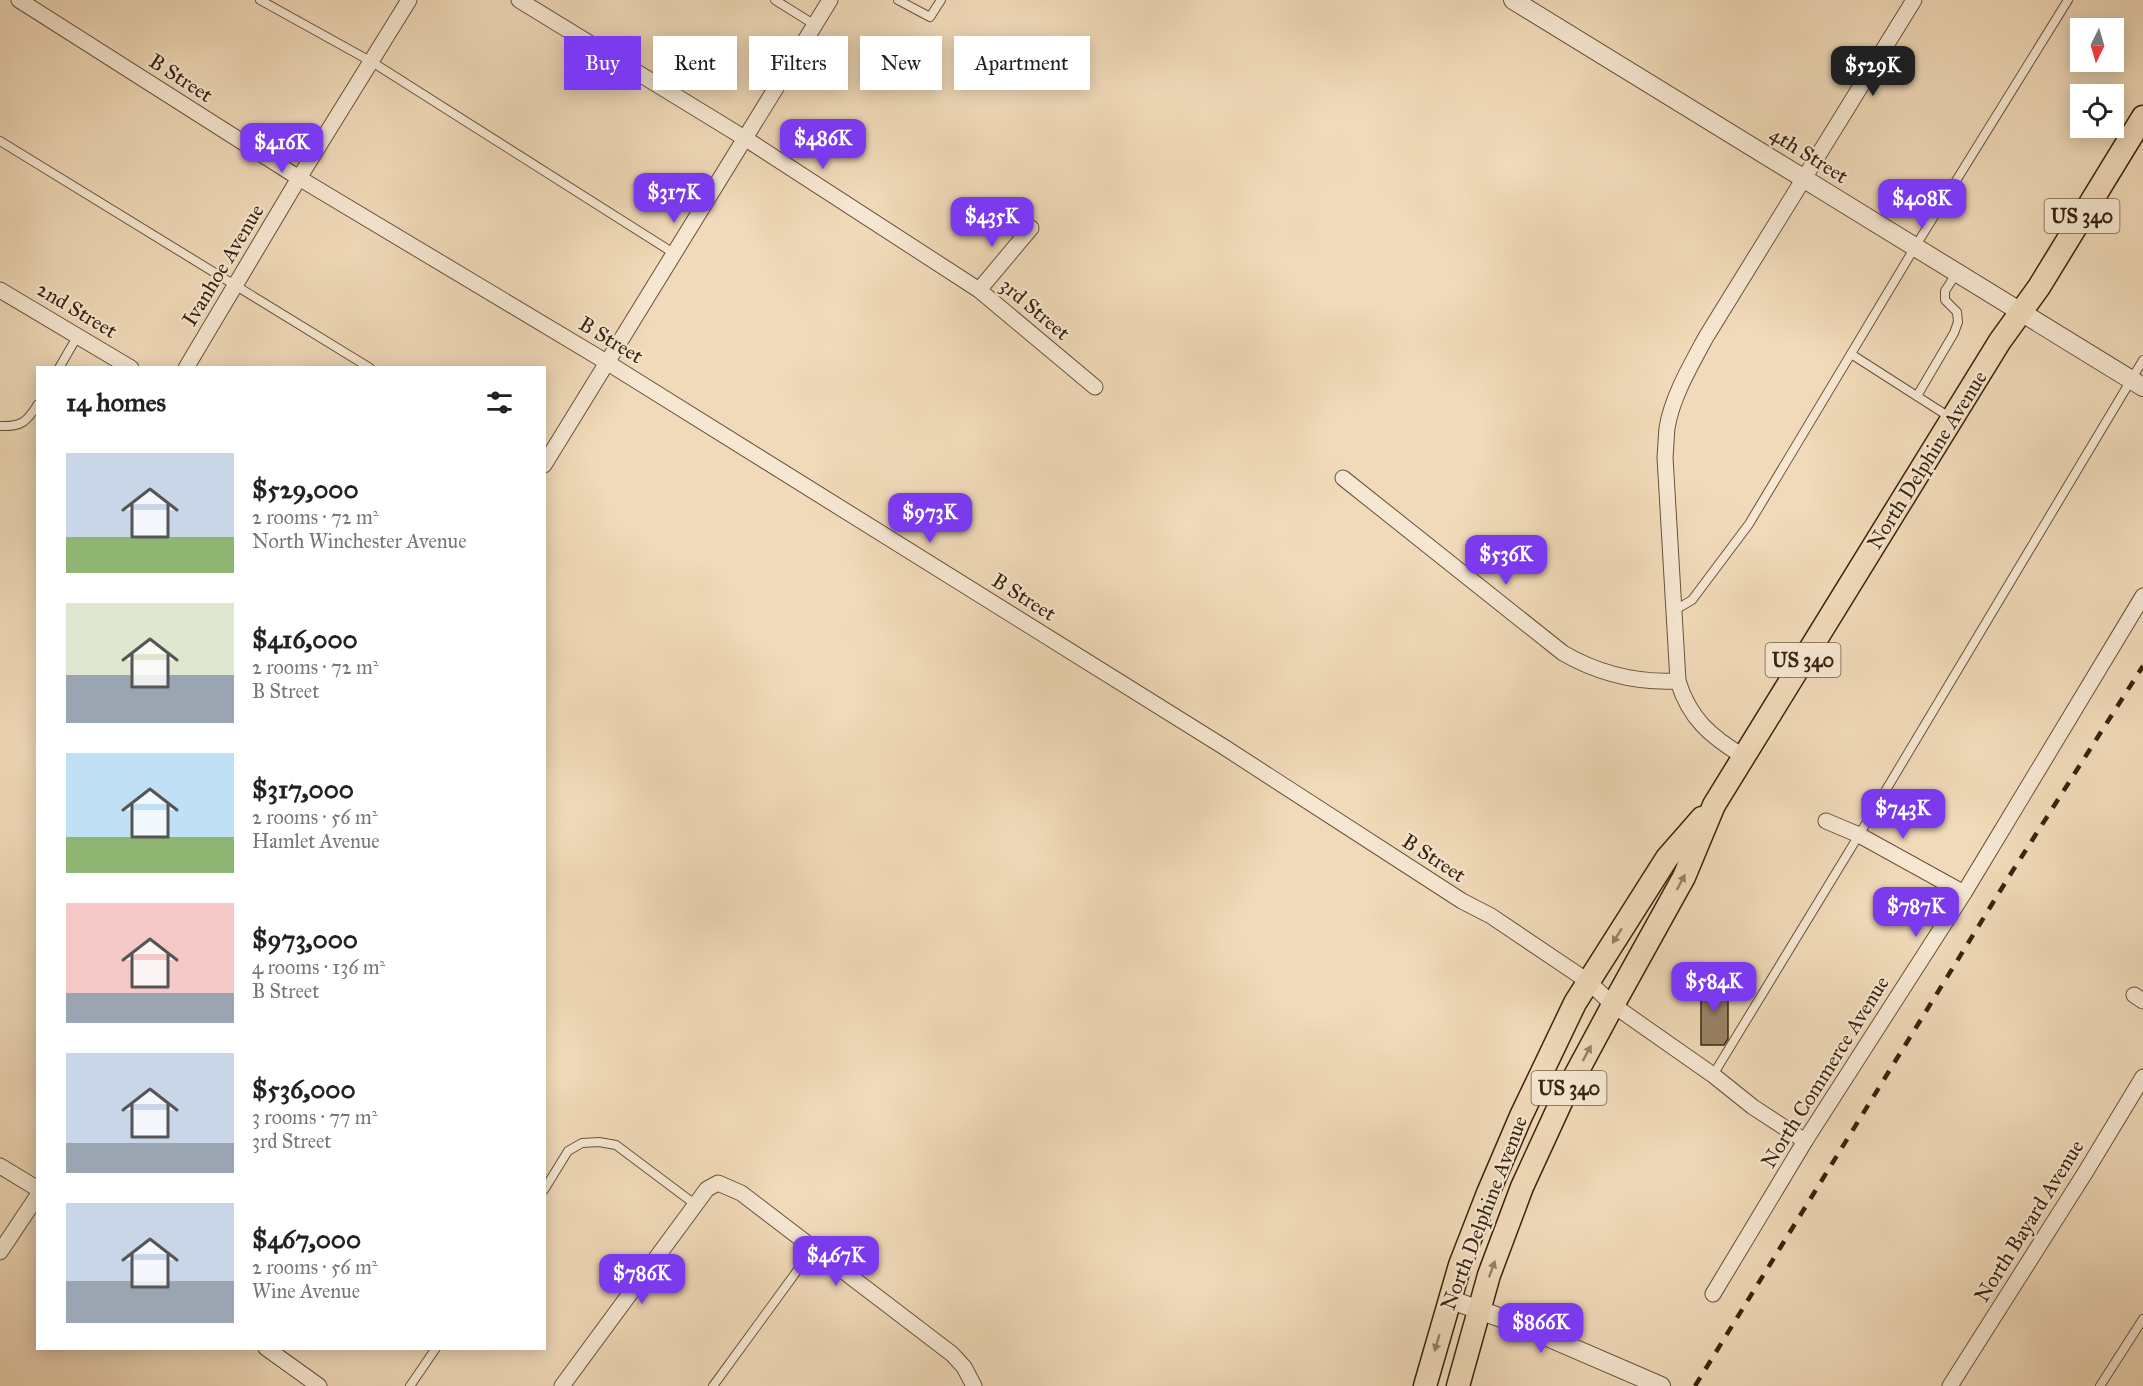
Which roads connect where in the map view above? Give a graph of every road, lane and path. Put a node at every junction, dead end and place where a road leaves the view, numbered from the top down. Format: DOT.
graph roads {
  1 [pos="20,0"];
  2 [pos="260,0"];
  3 [pos="409,0"];
  4 [pos="519,0"];
  5 [pos="775,0"];
  6 [pos="830,0"];
  7 [pos="898,0"];
  8 [pos="941,0"];
  9 [pos="1513,0"];
  10 [pos="1914,0"];
  11 [pos="2068,0"];
  12 [pos="815,25"];
  13 [pos="372,62"];
  14 [pos="2143,117"];
  15 [pos="746,139"];
  16 [pos="0,141"];
  17 [pos="299,178"];
  18 [pos="1804,178"];
  19 [pos="1031,228"];
  20 [pos="1915,247"];
  21 [pos="675,254"];
  22 [pos="1957,273"];
  23 [pos="236,287"];
  24 [pos="0,290"];
  25 [pos="980,290"];
  26 [pos="2021,314"];
  27 [pos="77,337"];
  28 [pos="1851,354"];
  29 [pos="2143,360"];
  30 [pos="608,363"];
  31 [pos="60,366"];
  32 [pos="127,366"];
  33 [pos="187,366"];
  34 [pos="367,366"];
  35 [pos="2137,383"];
  36 [pos="1095,387"];
  37 [pos="1917,396"];
  38 [pos="36,407"];
  39 [pos="1952,419"];
  40 [pos="0,426"];
  41 [pos="546,462"];
  42 [pos="1343,478"];
  43 [pos="2143,596"];
  44 [pos="1673,611"];
  45 [pos="1678,681"];
  46 [pos="1743,756"];
  47 [pos="1714,805"];
  48 [pos="1826,821"];
  49 [pos="1859,835"];
  50 [pos="1964,893"];
  51 [pos="1588,982"];
  52 [pos="1613,1005"];
  53 [pos="1713,1075"];
  54 [pos="2143,1077"];
  55 [pos="1805,1141"];
  56 [pos="0,1166"];
  57 [pos="546,1187"];
  58 [pos="36,1188"];
  59 [pos="36,1198"];
  60 [pos="696,1205"];
  61 [pos="813,1249"];
  62 [pos="0,1252"];
  63 [pos="1713,1294"];
  64 [pos="1449,1299"];
  65 [pos="1479,1310"];
  66 [pos="2143,1318"];
  67 [pos="270,1350"];
  68 [pos="435,1350"];
  69 [pos="1653,1383"];
  70 [pos="1953,1385"];
  71 [pos="319,1386"];
  72 [pos="410,1386"];
  73 [pos="562,1386"];
  74 [pos="713,1386"];
  75 [pos="974,1386"];
  76 [pos="1425,1386"];
  77 [pos="1458,1386"];
  78 [pos="2100,1386"];
  1 -- 17 [label="street, B Street"];
  2 -- 13 [label="lane"];
  3 -- 13 [label="street, Ivanhoe Avenue"];
  4 -- 15 [label="street, 3rd Street"];
  5 -- 12 [label="lane"];
  6 -- 12 [label="street"];
  7 -- 8 [label="lane"];
  9 -- 18 [label="street, 4th Street"];
  10 -- 18 [label="street"];
  11 -- 20 [label="lane"];
  12 -- 15 [label="street"];
  13 -- 17 [label="street, Ivanhoe Avenue"];
  13 -- 21 [label="lane"];
  14 -- 26 [label="main road, North Delphine Avenue / US 340"];
  15 -- 21 [label="street"];
  15 -- 25 [label="street, 3rd Street"];
  16 -- 23 [label="lane"];
  17 -- 23 [label="street, Ivanhoe Avenue"];
  17 -- 30 [label="street, B Street"];
  18 -- 20 [label="street, 4th Street"];
  18 -- 44 [label="street"];
  19 -- 25 [label="street"];
  20 -- 22 [label="street, 4th Street"];
  20 -- 28 [label="lane"];
  21 -- 30 [label="street"];
  22 -- 26 [label="street, 4th Street"];
  22 -- 37 [label="lane"];
  23 -- 33 [label="street, Ivanhoe Avenue"];
  23 -- 34 [label="lane"];
  24 -- 27 [label="street, 2nd Street"];
  25 -- 36 [label="street, 3rd Street"];
  26 -- 35 [label="street, 4th Street"];
  26 -- 39 [label="main road, North Delphine Avenue / US 340"];
  27 -- 31 [label="lane"];
  27 -- 32 [label="street, 2nd Street"];
  28 -- 37 [label="lane"];
  28 -- 44 [label="lane"];
  29 -- 35 [label="lane"];
  30 -- 41 [label="street"];
  30 -- 51 [label="street, B Street"];
  35 -- 49 [label="lane"];
  37 -- 39 [label="lane"];
  38 -- 40 [label="lane"];
  39 -- 46 [label="main road, North Delphine Avenue / US 340"];
  42 -- 45 [label="street"];
  43 -- 50 [label="street, North Commerce Avenue"];
  44 -- 45 [label="street"];
  45 -- 46 [label="street"];
  46 -- 47 [label="main road, North Delphine Avenue / US 340"];
  47 -- 51 [label="main road, North Delphine Avenue / US 340, one-way"];
  52 -- 47 [label="main road, North Delphine Avenue / US 340, one-way"];
  48 -- 49 [label="street"];
  49 -- 50 [label="street"];
  49 -- 53 [label="lane"];
  50 -- 55 [label="street, North Commerce Avenue"];
  51 -- 52 [label="street, B Street"];
  51 -- 64 [label="main road, North Delphine Avenue / US 340"];
  52 -- 53 [label="street, B Street"];
  65 -- 52 [label="main road, North Delphine Avenue / US 340, one-way"];
  53 -- 55 [label="street, B Street"];
  54 -- 70 [label="street, North Bayard Avenue"];
  55 -- 63 [label="street, North Commerce Avenue"];
  56 -- 58 [label="street"];
  57 -- 60 [label="lane"];
  59 -- 62 [label="street"];
  60 -- 61 [label="street"];
  60 -- 73 [label="street"];
  61 -- 74 [label="lane"];
  61 -- 75 [label="street"];
  64 -- 65 [label="street"];
  64 -- 76 [label="main road, North Delphine Avenue / US 340, one-way"];
  65 -- 69 [label="street"];
  65 -- 77 [label="main road, North Delphine Avenue / US 340"];
  66 -- 78 [label="lane"];
  67 -- 71 [label="street"];
  68 -- 72 [label="lane"];
}
